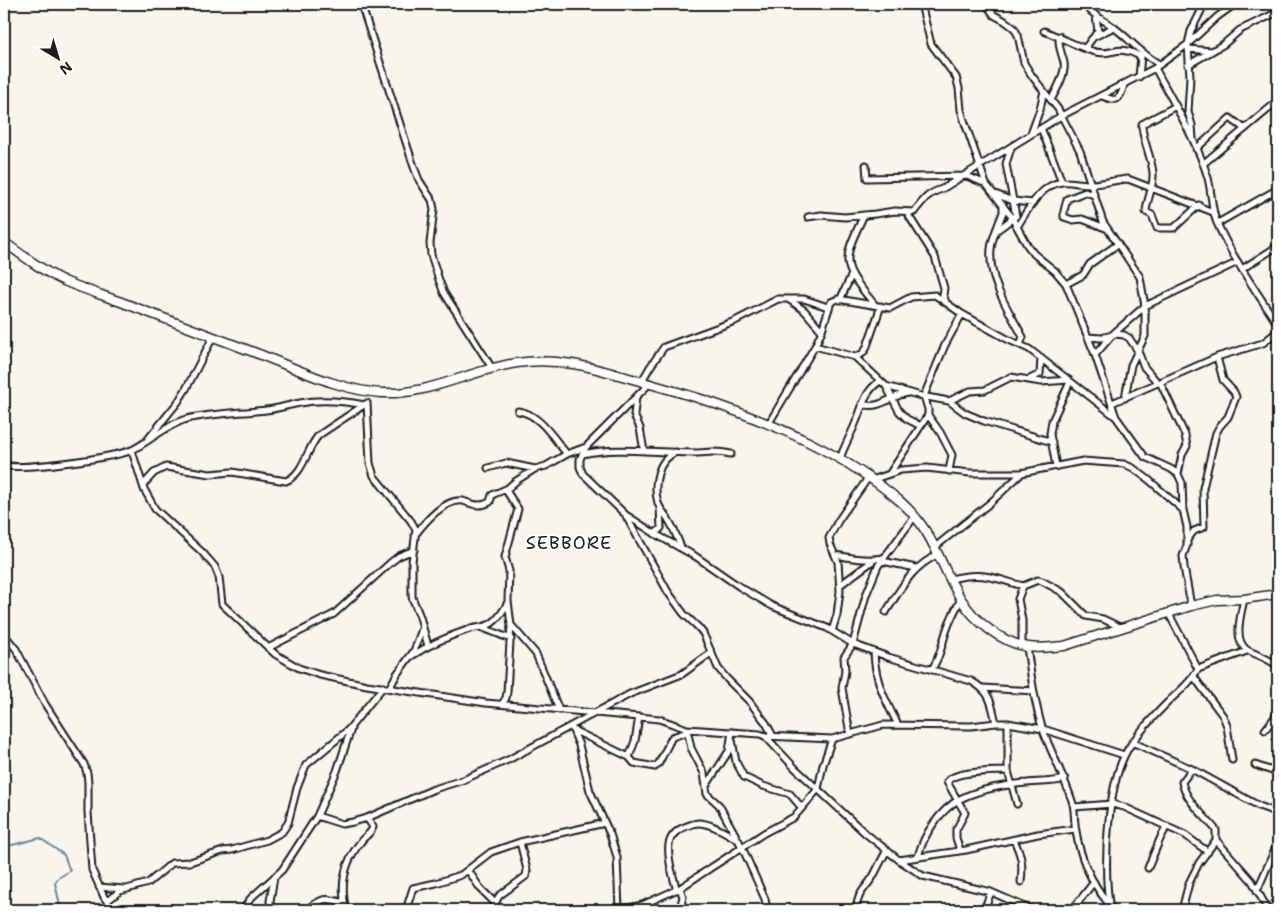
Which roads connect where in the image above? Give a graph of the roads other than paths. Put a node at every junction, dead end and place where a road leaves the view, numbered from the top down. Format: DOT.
graph roads {
  1 [pos="360,4"];
  2 [pos="921,4"];
  3 [pos="986,4"];
  4 [pos="1084,4"];
  5 [pos="1203,4"];
  6 [pos="1235,4"];
  7 [pos="1278,12"];
  8 [pos="1096,16"];
  9 [pos="1114,28"];
  10 [pos="1044,31"];
  11 [pos="1059,36"];
  12 [pos="1095,36"];
  13 [pos="1188,46"];
  14 [pos="1085,48"];
  15 [pos="1212,52"];
  16 [pos="1141,55"];
  17 [pos="1188,65"];
  18 [pos="1157,66"];
  19 [pos="1139,77"];
  20 [pos="1124,85"];
  21 [pos="1044,91"];
  22 [pos="1102,96"];
  23 [pos="1051,100"];
  24 [pos="1278,101"];
  25 [pos="1176,106"];
  26 [pos="1062,116"];
  27 [pos="1041,128"];
  28 [pos="1245,129"];
  29 [pos="1031,134"];
  30 [pos="1193,142"];
  31 [pos="1011,148"];
  32 [pos="1196,149"];
  33 [pos="866,164"];
  34 [pos="1202,164"];
  35 [pos="980,165"];
  36 [pos="962,176"];
  37 [pos="1062,182"];
  38 [pos="986,184"];
  39 [pos="1090,184"];
  40 [pos="1151,188"];
  41 [pos="1278,189"];
  42 [pos="995,194"];
  43 [pos="1094,195"];
  44 [pos="1013,201"];
  45 [pos="1034,204"];
  46 [pos="1003,205"];
  47 [pos="1198,205"];
  48 [pos="1213,212"];
  49 [pos="907,213"];
  50 [pos="864,215"];
  51 [pos="808,218"];
  52 [pos="1013,220"];
  53 [pos="1218,223"];
  54 [pos="1016,227"];
  55 [pos="1108,229"];
  56 [pos="996,232"];
  57 [pos="4,242"];
  58 [pos="1118,244"];
  59 [pos="1278,246"];
  60 [pos="1238,262"];
  61 [pos="1242,269"];
  62 [pos="852,274"];
  63 [pos="1066,284"];
  64 [pos="788,299"];
  65 [pos="840,300"];
  66 [pos="946,303"];
  67 [pos="878,306"];
  68 [pos="1145,306"];
  69 [pos="828,307"];
  70 [pos="962,314"];
  71 [pos="1278,325"];
  72 [pos="822,331"];
  73 [pos="1278,331"];
  74 [pos="1113,334"];
  75 [pos="213,337"];
  76 [pos="1088,337"];
  77 [pos="1020,345"];
  78 [pos="814,346"];
  79 [pos="1138,350"];
  80 [pos="1095,355"];
  81 [pos="855,357"];
  82 [pos="1217,357"];
  83 [pos="1040,358"];
  84 [pos="492,368"];
  85 [pos="872,374"];
  86 [pos="1025,380"];
  87 [pos="880,381"];
  88 [pos="1070,381"];
  89 [pos="646,382"];
  90 [pos="1159,383"];
  91 [pos="873,386"];
  92 [pos="886,386"];
  93 [pos="367,391"];
  94 [pos="911,393"];
  95 [pos="924,396"];
  96 [pos="636,397"];
  97 [pos="1125,398"];
  98 [pos="893,399"];
  99 [pos="949,401"];
  100 [pos="1112,403"];
  101 [pos="366,404"];
  102 [pos="862,404"];
  103 [pos="518,411"];
  104 [pos="928,415"];
  105 [pos="1116,417"];
  106 [pos="769,423"];
  107 [pos="921,426"];
  108 [pos="146,441"];
  109 [pos="1052,442"];
  110 [pos="586,446"];
  111 [pos="132,451"];
  112 [pos="644,451"];
  113 [pos="677,452"];
  114 [pos="566,454"];
  115 [pos="582,454"];
  116 [pos="731,454"];
  117 [pos="840,459"];
  118 [pos="4,464"];
  119 [pos="1056,466"];
  120 [pos="488,468"];
  121 [pos="535,469"];
  122 [pos="949,471"];
  123 [pos="1021,473"];
  124 [pos="890,474"];
  125 [pos="1178,474"];
  126 [pos="870,479"];
  127 [pos="143,485"];
  128 [pos="508,488"];
  129 [pos="660,507"];
  130 [pos="1183,510"];
  131 [pos="626,515"];
  132 [pos="915,516"];
  133 [pos="655,534"];
  134 [pos="415,536"];
  135 [pos="1187,541"];
  136 [pos="682,548"];
  137 [pos="414,550"];
  138 [pos="937,550"];
  139 [pos="835,555"];
  140 [pos="882,559"];
  141 [pos="874,560"];
  142 [pos="916,568"];
  143 [pos="951,579"];
  144 [pos="840,585"];
  145 [pos="1023,586"];
  146 [pos="1278,594"];
  147 [pos="961,599"];
  148 [pos="1244,599"];
  149 [pos="508,601"];
  150 [pos="1192,606"];
  151 [pos="886,612"];
  152 [pos="1169,614"];
  153 [pos="511,625"];
  154 [pos="422,628"];
  155 [pos="483,628"];
  156 [pos="1122,628"];
  157 [pos="832,631"];
  158 [pos="4,634"];
  159 [pos="511,639"];
  160 [pos="853,644"];
  161 [pos="428,646"];
  162 [pos="1024,646"];
  163 [pos="268,648"];
  164 [pos="1247,651"];
  165 [pos="874,652"];
  166 [pos="711,654"];
  167 [pos="410,657"];
  168 [pos="1278,666"];
  169 [pos="932,669"];
  170 [pos="1198,669"];
  171 [pos="1194,677"];
  172 [pos="382,687"];
  173 [pos="390,687"];
  174 [pos="983,688"];
  175 [pos="1034,691"];
  176 [pos="506,698"];
  177 [pos="502,704"];
  178 [pos="510,705"];
  179 [pos="559,710"];
  180 [pos="593,713"];
  181 [pos="1278,713"];
  182 [pos="640,716"];
  183 [pos="354,723"];
  184 [pos="996,723"];
  185 [pos="1008,724"];
  186 [pos="898,725"];
  187 [pos="572,728"];
  188 [pos="1043,729"];
  189 [pos="687,730"];
  190 [pos="1265,730"];
  191 [pos="732,732"];
  192 [pos="850,734"];
  193 [pos="765,736"];
  194 [pos="772,736"];
  195 [pos="832,739"];
  196 [pos="732,740"];
  197 [pos="1132,742"];
  198 [pos="1124,755"];
  199 [pos="629,757"];
  200 [pos="1232,760"];
  201 [pos="1255,765"];
  202 [pos="1192,769"];
  203 [pos="1008,771"];
  204 [pos="1278,773"];
  205 [pos="1064,779"];
  206 [pos="1012,785"];
  207 [pos="706,786"];
  208 [pos="818,789"];
  209 [pos="958,801"];
  210 [pos="1017,804"];
  211 [pos="1112,804"];
  212 [pos="1074,807"];
  213 [pos="802,808"];
  214 [pos="1278,813"];
  215 [pos="316,816"];
  216 [pos="367,818"];
  217 [pos="606,823"];
  218 [pos="1167,826"];
  219 [pos="1075,829"];
  220 [pos="738,840"];
  221 [pos="1014,840"];
  222 [pos="1216,840"];
  223 [pos="520,842"];
  224 [pos="1278,842"];
  225 [pos="742,847"];
  226 [pos="887,850"];
  227 [pos="960,850"];
  228 [pos="1208,852"];
  229 [pos="918,856"];
  230 [pos="899,860"];
  231 [pos="1148,868"];
  232 [pos="468,870"];
  233 [pos="274,877"];
  234 [pos="1021,882"];
  235 [pos="1094,882"];
  236 [pos="99,887"];
  237 [pos="678,889"];
  238 [pos="127,890"];
  239 [pos="1257,891"];
  240 [pos="992,892"];
  241 [pos="107,901"];
  242 [pos="344,903"];
  243 [pos="495,903"];
  244 [pos="1109,904"];
  245 [pos="272,909"];
  246 [pos="113,910"];
  247 [pos="243,910"];
  248 [pos="306,910"];
  249 [pos="346,910"];
  250 [pos="406,910"];
  251 [pos="492,910"];
  252 [pos="620,910"];
  253 [pos="681,910"];
  254 [pos="767,910"];
  255 [pos="857,910"];
  256 [pos="984,910"];
  257 [pos="1032,910"];
  258 [pos="1072,910"];
  259 [pos="1110,910"];
  260 [pos="1182,910"];
  261 [pos="1268,910"];
  1 -- 84 [label="street"];
  2 -- 35 [label="street"];
  3 -- 21 [label="street"];
  4 -- 8 [label="street"];
  5 -- 13 [label="street"];
  6 -- 13 [label="street"];
  7 -- 15 [label="street"];
  8 -- 9 [label="street"];
  8 -- 12 [label="street"];
  9 -- 12 [label="street"];
  9 -- 16 [label="street"];
  10 -- 11 [label="street"];
  11 -- 14 [label="street"];
  11 -- 23 [label="street"];
  12 -- 14 [label="street"];
  13 -- 15 [label="street"];
  13 -- 17 [label="street"];
  13 -- 18 [label="street"];
  14 -- 16 [label="street"];
  15 -- 17 [label="street"];
  16 -- 18 [label="street"];
  16 -- 19 [label="street"];
  17 -- 30 [label="street"];
  18 -- 19 [label="street"];
  18 -- 25 [label="street"];
  19 -- 20 [label="street"];
  20 -- 22 [label="street"];
  20 -- 22 [label="street"];
  21 -- 23 [label="street"];
  21 -- 29 [label="street"];
  22 -- 26 [label="street"];
  23 -- 26 [label="street"];
  24 -- 28 [label="street"];
  25 -- 30 [label="street"];
  25 -- 40 [label="street"];
  26 -- 27 [label="street"];
  26 -- 39 [label="street"];
  27 -- 29 [label="street"];
  27 -- 37 [label="street"];
  28 -- 32 [label="street"];
  28 -- 34 [label="street"];
  29 -- 31 [label="street"];
  30 -- 32 [label="street"];
  31 -- 35 [label="street"];
  31 -- 44 [label="street"];
  32 -- 34 [label="street"];
  33 -- 36 [label="street"];
  34 -- 48 [label="street"];
  35 -- 36 [label="street"];
  35 -- 38 [label="street"];
  36 -- 38 [label="street"];
  36 -- 49 [label="street"];
  37 -- 39 [label="street"];
  37 -- 45 [label="street"];
  38 -- 42 [label="street"];
  39 -- 40 [label="street"];
  39 -- 43 [label="street"];
  40 -- 47 [label="street"];
  40 -- 47 [label="street"];
  41 -- 53 [label="street"];
  42 -- 44 [label="street"];
  42 -- 46 [label="street"];
  43 -- 55 [label="street"];
  43 -- 55 [label="street"];
  44 -- 45 [label="street"];
  44 -- 52 [label="street"];
  45 -- 54 [label="street"];
  46 -- 52 [label="street"];
  46 -- 56 [label="street"];
  47 -- 48 [label="street"];
  48 -- 53 [label="street"];
  49 -- 50 [label="street"];
  49 -- 66 [label="street"];
  50 -- 51 [label="street"];
  50 -- 62 [label="street"];
  52 -- 54 [label="street"];
  52 -- 56 [label="street"];
  53 -- 60 [label="street"];
  54 -- 63 [label="street"];
  55 -- 58 [label="street"];
  56 -- 77 [label="street"];
  57 -- 75 [label="main road"];
  58 -- 63 [label="street"];
  58 -- 68 [label="street"];
  59 -- 61 [label="street"];
  60 -- 61 [label="street"];
  60 -- 68 [label="street"];
  61 -- 71 [label="street"];
  62 -- 65 [label="street"];
  62 -- 67 [label="street"];
  63 -- 76 [label="street"];
  64 -- 69 [label="street"];
  64 -- 72 [label="street"];
  64 -- 89 [label="street"];
  65 -- 67 [label="street"];
  65 -- 69 [label="street"];
  66 -- 67 [label="street"];
  66 -- 70 [label="street"];
  67 -- 81 [label="street"];
  68 -- 74 [label="street"];
  68 -- 79 [label="street"];
  69 -- 72 [label="street"];
  70 -- 77 [label="street"];
  70 -- 95 [label="street"];
  72 -- 78 [label="street"];
  73 -- 82 [label="street"];
  74 -- 76 [label="street"];
  74 -- 79 [label="street"];
  74 -- 80 [label="street"];
  75 -- 93 [label="main road"];
  75 -- 108 [label="street"];
  76 -- 80 [label="street"];
  77 -- 83 [label="street"];
  78 -- 81 [label="street"];
  78 -- 106 [label="street"];
  79 -- 90 [label="street"];
  79 -- 97 [label="street"];
  80 -- 100 [label="street"];
  81 -- 85 [label="street"];
  82 -- 90 [label="street"];
  82 -- 135 [label="street"];
  83 -- 86 [label="street"];
  83 -- 88 [label="street"];
  84 -- 89 [label="main road"];
  84 -- 93 [label="main road"];
  85 -- 87 [label="street"];
  85 -- 91 [label="street"];
  86 -- 88 [label="street"];
  86 -- 99 [label="street"];
  87 -- 91 [label="street"];
  87 -- 92 [label="street"];
  88 -- 105 [label="street"];
  88 -- 109 [label="street"];
  89 -- 96 [label="street"];
  89 -- 106 [label="main road"];
  90 -- 97 [label="street"];
  90 -- 125 [label="street"];
  91 -- 102 [label="street"];
  92 -- 94 [label="street"];
  92 -- 98 [label="street"];
  93 -- 101 [label="street"];
  94 -- 95 [label="street"];
  94 -- 98 [label="street"];
  95 -- 99 [label="street"];
  95 -- 104 [label="street"];
  96 -- 110 [label="street"];
  96 -- 112 [label="street"];
  97 -- 100 [label="street"];
  98 -- 102 [label="street"];
  98 -- 107 [label="street"];
  99 -- 109 [label="street"];
  100 -- 105 [label="street"];
  101 -- 108 [label="street"];
  101 -- 127 [label="street"];
  101 -- 134 [label="street"];
  102 -- 117 [label="street"];
  103 -- 114 [label="street"];
  104 -- 107 [label="street"];
  104 -- 122 [label="street"];
  105 -- 125 [label="street"];
  106 -- 117 [label="main road"];
  107 -- 124 [label="street"];
  108 -- 111 [label="street"];
  109 -- 119 [label="street"];
  110 -- 114 [label="street"];
  110 -- 115 [label="street"];
  111 -- 118 [label="street"];
  111 -- 127 [label="street"];
  112 -- 113 [label="street"];
  112 -- 115 [label="street"];
  113 -- 116 [label="street"];
  113 -- 129 [label="street"];
  114 -- 121 [label="street"];
  115 -- 131 [label="street"];
  117 -- 126 [label="main road"];
  119 -- 123 [label="street"];
  119 -- 130 [label="street"];
  120 -- 121 [label="street"];
  121 -- 128 [label="street"];
  122 -- 123 [label="street"];
  122 -- 124 [label="street"];
  123 -- 138 [label="street"];
  124 -- 126 [label="street"];
  125 -- 130 [label="street"];
  126 -- 132 [label="main road"];
  126 -- 139 [label="street"];
  127 -- 163 [label="street"];
  128 -- 134 [label="street"];
  128 -- 149 [label="street"];
  129 -- 133 [label="street"];
  129 -- 136 [label="street"];
  130 -- 135 [label="street"];
  131 -- 133 [label="street"];
  131 -- 166 [label="street"];
  132 -- 138 [label="main road"];
  132 -- 140 [label="street"];
  133 -- 136 [label="street"];
  134 -- 137 [label="street"];
  135 -- 150 [label="street"];
  136 -- 157 [label="street"];
  137 -- 154 [label="street"];
  137 -- 163 [label="street"];
  138 -- 142 [label="street"];
  138 -- 143 [label="main road"];
  139 -- 141 [label="street"];
  139 -- 144 [label="street"];
  140 -- 141 [label="street"];
  140 -- 142 [label="street"];
  140 -- 160 [label="street"];
  141 -- 144 [label="street"];
  142 -- 151 [label="street"];
  143 -- 145 [label="street"];
  143 -- 147 [label="main road"];
  144 -- 157 [label="street"];
  145 -- 156 [label="street"];
  145 -- 162 [label="street"];
  146 -- 148 [label="main road"];
  147 -- 162 [label="main road"];
  147 -- 169 [label="street"];
  148 -- 150 [label="main road"];
  148 -- 164 [label="street"];
  149 -- 153 [label="street"];
  149 -- 155 [label="street"];
  150 -- 152 [label="main road"];
  152 -- 156 [label="main road"];
  152 -- 170 [label="street"];
  153 -- 159 [label="street"];
  153 -- 179 [label="street"];
  154 -- 161 [label="street"];
  154 -- 167 [label="street"];
  155 -- 159 [label="street"];
  155 -- 161 [label="street"];
  156 -- 162 [label="main road"];
  157 -- 160 [label="street"];
  158 -- 236 [label="street"];
  159 -- 176 [label="street"];
  160 -- 165 [label="street"];
  160 -- 192 [label="street"];
  161 -- 167 [label="street"];
  162 -- 175 [label="street"];
  163 -- 172 [label="street"];
  164 -- 168 [label="street"];
  164 -- 170 [label="street"];
  165 -- 169 [label="street"];
  165 -- 186 [label="street"];
  166 -- 180 [label="street"];
  166 -- 194 [label="street"];
  167 -- 173 [label="street"];
  169 -- 174 [label="street"];
  170 -- 171 [label="street"];
  171 -- 197 [label="street"];
  171 -- 200 [label="street"];
  172 -- 173 [label="street"];
  172 -- 183 [label="street"];
  173 -- 177 [label="street"];
  174 -- 175 [label="street"];
  174 -- 184 [label="street"];
  175 -- 188 [label="street"];
  176 -- 177 [label="street"];
  176 -- 178 [label="street"];
  177 -- 178 [label="street"];
  178 -- 179 [label="street"];
  179 -- 180 [label="street"];
  180 -- 182 [label="street"];
  180 -- 187 [label="street"];
  181 -- 190 [label="street"];
  182 -- 189 [label="street"];
  182 -- 199 [label="street"];
  183 -- 215 [label="street"];
  183 -- 238 [label="street"];
  184 -- 185 [label="street"];
  184 -- 186 [label="street"];
  185 -- 188 [label="street"];
  185 -- 203 [label="street"];
  186 -- 192 [label="street"];
  187 -- 199 [label="street"];
  187 -- 216 [label="street"];
  187 -- 217 [label="street"];
  188 -- 198 [label="street"];
  188 -- 205 [label="street"];
  189 -- 191 [label="street"];
  189 -- 199 [label="street"];
  189 -- 207 [label="street"];
  191 -- 193 [label="street"];
  191 -- 196 [label="street"];
  192 -- 195 [label="street"];
  193 -- 194 [label="street"];
  193 -- 208 [label="street"];
  194 -- 195 [label="street"];
  195 -- 208 [label="street"];
  196 -- 207 [label="street"];
  196 -- 213 [label="street"];
  197 -- 198 [label="street"];
  197 -- 202 [label="street"];
  198 -- 211 [label="street"];
  201 -- 204 [label="street"];
  202 -- 214 [label="street"];
  202 -- 222 [label="street"];
  203 -- 206 [label="street"];
  203 -- 209 [label="street"];
  205 -- 206 [label="street"];
  205 -- 212 [label="street"];
  206 -- 209 [label="street"];
  206 -- 210 [label="street"];
  207 -- 220 [label="street"];
  208 -- 213 [label="street"];
  208 -- 226 [label="street"];
  209 -- 227 [label="street"];
  209 -- 229 [label="street"];
  211 -- 212 [label="street"];
  211 -- 218 [label="street"];
  211 -- 244 [label="street"];
  212 -- 219 [label="street"];
  213 -- 225 [label="street"];
  215 -- 216 [label="street"];
  215 -- 233 [label="street"];
  216 -- 242 [label="street"];
  217 -- 223 [label="street"];
  217 -- 252 [label="street"];
  218 -- 228 [label="street"];
  218 -- 231 [label="street"];
  219 -- 221 [label="street"];
  219 -- 235 [label="street"];
  220 -- 225 [label="street"];
  220 -- 237 [label="street"];
  221 -- 227 [label="street"];
  221 -- 234 [label="street"];
  222 -- 228 [label="street"];
  222 -- 239 [label="street"];
  223 -- 232 [label="street"];
  223 -- 243 [label="street"];
  224 -- 239 [label="street"];
  225 -- 237 [label="street"];
  225 -- 254 [label="street"];
  226 -- 230 [label="street"];
  226 -- 255 [label="street"];
  227 -- 229 [label="street"];
  228 -- 260 [label="street"];
  229 -- 230 [label="street"];
  230 -- 240 [label="street"];
  232 -- 243 [label="street"];
  232 -- 250 [label="street"];
  233 -- 245 [label="street"];
  233 -- 247 [label="street"];
  235 -- 244 [label="street"];
  235 -- 258 [label="street"];
  236 -- 238 [label="street"];
  236 -- 241 [label="street"];
  237 -- 252 [label="street"];
  237 -- 253 [label="street"];
  238 -- 241 [label="street"];
  239 -- 261 [label="street"];
  240 -- 256 [label="street"];
  240 -- 257 [label="street"];
  241 -- 246 [label="street"];
  242 -- 248 [label="street"];
  242 -- 249 [label="street"];
  243 -- 251 [label="street"];
  244 -- 259 [label="street"];
}
